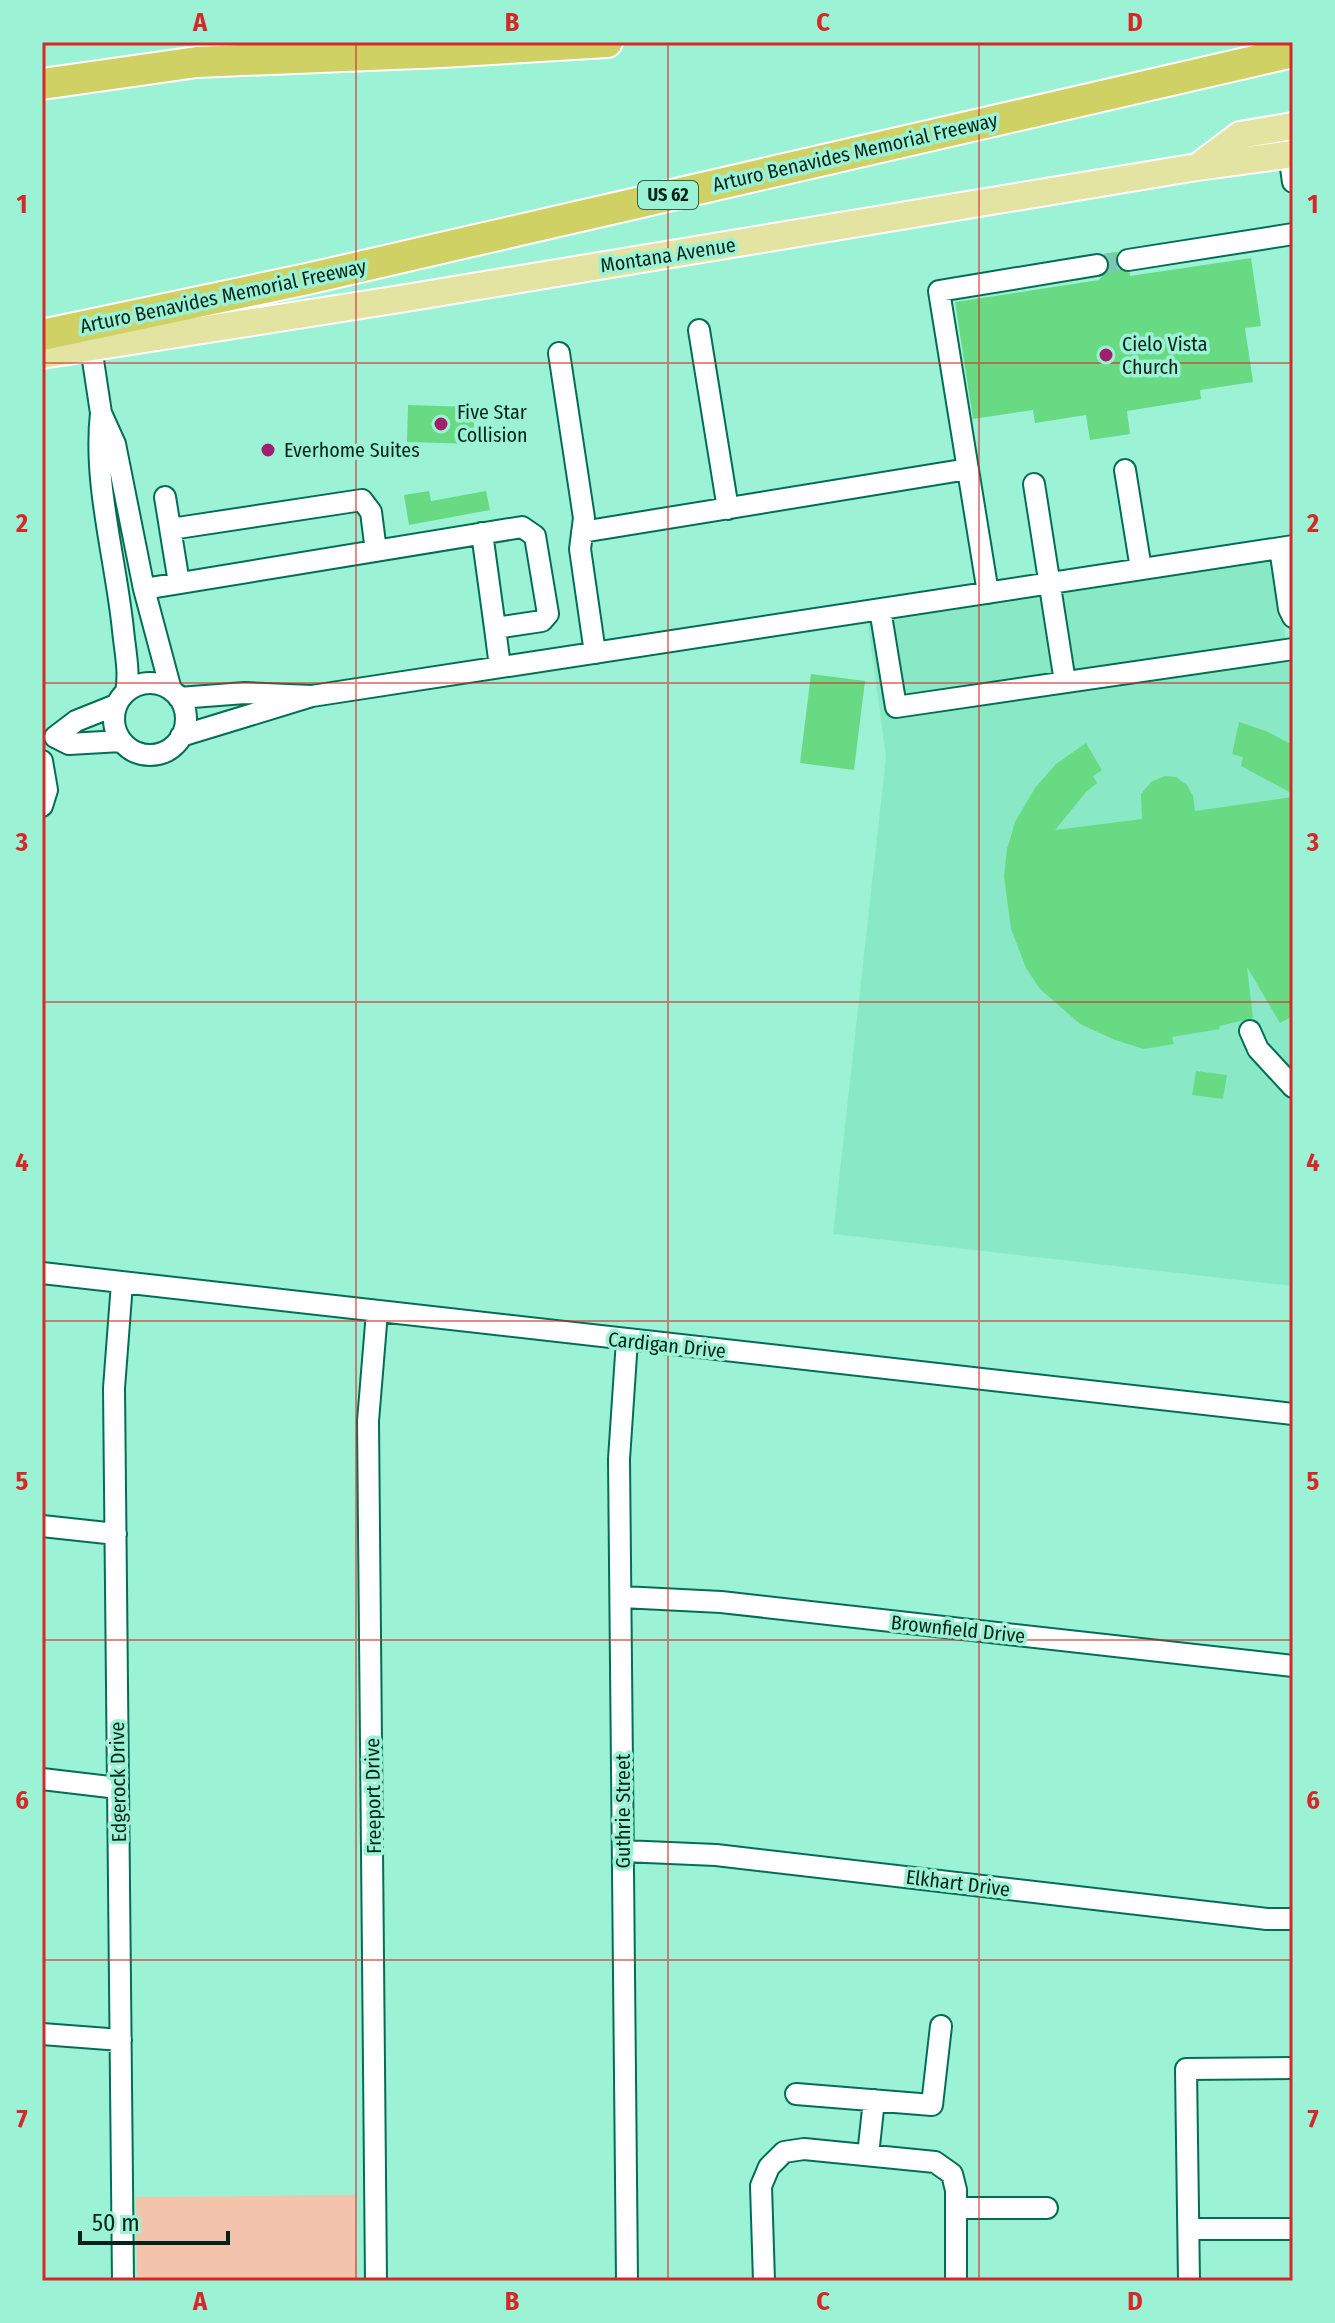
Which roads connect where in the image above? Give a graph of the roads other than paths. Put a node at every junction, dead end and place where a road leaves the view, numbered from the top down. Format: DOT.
graph roads {
  1 [pos="297,42"];
  2 [pos="607,42"];
  3 [pos="1293,52"];
  4 [pos="197,62"];
  5 [pos="42,84"];
  6 [pos="1293,126"];
  7 [pos="1291,154"];
  8 [pos="1197,167"];
  9 [pos="1293,182"];
  10 [pos="1293,234"];
  11 [pos="1128,260"];
  12 [pos="1097,265"];
  13 [pos="699,330"];
  14 [pos="42,335"];
  15 [pos="91,347"];
  16 [pos="559,353"];
  17 [pos="42,355"];
  18 [pos="101,413"];
  19 [pos="968,469"];
  20 [pos="1125,470"];
  21 [pos="1034,484"];
  22 [pos="165,497"];
  23 [pos="728,509"];
  24 [pos="171,529"];
  25 [pos="582,532"];
  26 [pos="482,533"];
  27 [pos="1286,547"];
  28 [pos="376,551"];
  29 [pos="1141,569"];
  30 [pos="179,583"];
  31 [pos="1050,583"];
  32 [pos="144,589"];
  33 [pos="988,593"];
  34 [pos="880,609"];
  35 [pos="1293,617"];
  36 [pos="495,628"];
  37 [pos="1293,649"];
  38 [pos="595,653"];
  39 [pos="500,667"];
  40 [pos="1065,682"];
  41 [pos="175,694"];
  42 [pos="312,696"];
  43 [pos="121,699"];
  44 [pos="181,736"];
  45 [pos="121,741"];
  46 [pos="49,744"];
  47 [pos="42,761"];
  48 [pos="42,806"];
  49 [pos="1250,1031"];
  50 [pos="1293,1087"];
  51 [pos="42,1273"];
  52 [pos="122,1283"];
  53 [pos="377,1312"];
  54 [pos="627,1340"];
  55 [pos="1293,1414"];
  56 [pos="42,1526"];
  57 [pos="116,1534"];
  58 [pos="622,1597"];
  59 [pos="1293,1666"];
  60 [pos="42,1779"];
  61 [pos="118,1788"];
  62 [pos="623,1851"];
  63 [pos="1293,1919"];
  64 [pos="941,2026"];
  65 [pos="42,2034"];
  66 [pos="121,2040"];
  67 [pos="1293,2068"];
  68 [pos="796,2094"];
  69 [pos="874,2100"];
  70 [pos="868,2155"];
  71 [pos="956,2208"];
  72 [pos="1047,2208"];
  73 [pos="1189,2229"];
  74 [pos="1293,2229"];
  75 [pos="123,2281"];
  76 [pos="376,2281"];
  77 [pos="627,2281"];
  78 [pos="764,2281"];
  79 [pos="956,2281"];
  80 [pos="1189,2281"];
  1 -- 4 [label="main road"];
  2 -- 4 [label="highway"];
  3 -- 14 [label="highway, Arturo Benavides Memorial Freeway / US 62"];
  4 -- 5 [label="highway"];
  6 -- 8 [label="main road"];
  7 -- 8 [label="main road, Montana Avenue"];
  7 -- 9 [label="street"];
  8 -- 15 [label="main road, Montana Avenue"];
  10 -- 11 [label="street"];
  12 -- 19 [label="street"];
  13 -- 23 [label="street"];
  15 -- 17 [label="main road, Montana Avenue"];
  15 -- 18 [label="street"];
  16 -- 25 [label="street"];
  18 -- 32 [label="street"];
  18 -- 43 [label="street"];
  19 -- 23 [label="street"];
  19 -- 33 [label="street"];
  20 -- 29 [label="street"];
  21 -- 31 [label="street"];
  22 -- 24 [label="street"];
  23 -- 25 [label="street"];
  24 -- 28 [label="street"];
  24 -- 30 [label="street"];
  25 -- 38 [label="street"];
  26 -- 28 [label="street"];
  26 -- 36 [label="street"];
  26 -- 36 [label="street"];
  27 -- 29 [label="street"];
  27 -- 35 [label="street"];
  28 -- 30 [label="street"];
  29 -- 31 [label="street"];
  30 -- 32 [label="street"];
  31 -- 33 [label="street"];
  31 -- 40 [label="street"];
  32 -- 41 [label="street"];
  33 -- 34 [label="street"];
  34 -- 38 [label="street"];
  34 -- 40 [label="street"];
  36 -- 39 [label="street"];
  37 -- 40 [label="street"];
  38 -- 39 [label="street"];
  39 -- 42 [label="street"];
  41 -- 42 [label="street"];
  41 -- 43 [label="street"];
  41 -- 44 [label="street"];
  42 -- 44 [label="street"];
  43 -- 45 [label="street"];
  43 -- 46 [label="street"];
  44 -- 45 [label="street"];
  45 -- 46 [label="street"];
  47 -- 48 [label="street"];
  49 -- 50 [label="street"];
  51 -- 52 [label="street, Cardigan Drive"];
  52 -- 53 [label="street, Cardigan Drive"];
  52 -- 57 [label="street, Edgerock Drive"];
  53 -- 54 [label="street, Cardigan Drive"];
  53 -- 76 [label="street, Freeport Drive"];
  54 -- 55 [label="street, Cardigan Drive"];
  54 -- 58 [label="street, Guthrie Street"];
  56 -- 57 [label="street"];
  57 -- 61 [label="street, Edgerock Drive"];
  58 -- 59 [label="street, Brownfield Drive"];
  58 -- 62 [label="street, Guthrie Street"];
  60 -- 61 [label="street"];
  61 -- 66 [label="street, Edgerock Drive"];
  62 -- 63 [label="street, Elkhart Drive"];
  62 -- 77 [label="street, Guthrie Street"];
  64 -- 69 [label="street"];
  65 -- 66 [label="street"];
  66 -- 75 [label="street, Edgerock Drive"];
  67 -- 73 [label="street"];
  68 -- 69 [label="street"];
  69 -- 70 [label="street"];
  70 -- 71 [label="street"];
  70 -- 78 [label="street"];
  71 -- 72 [label="street"];
  71 -- 79 [label="street"];
  73 -- 74 [label="street"];
  73 -- 80 [label="street"];
}
